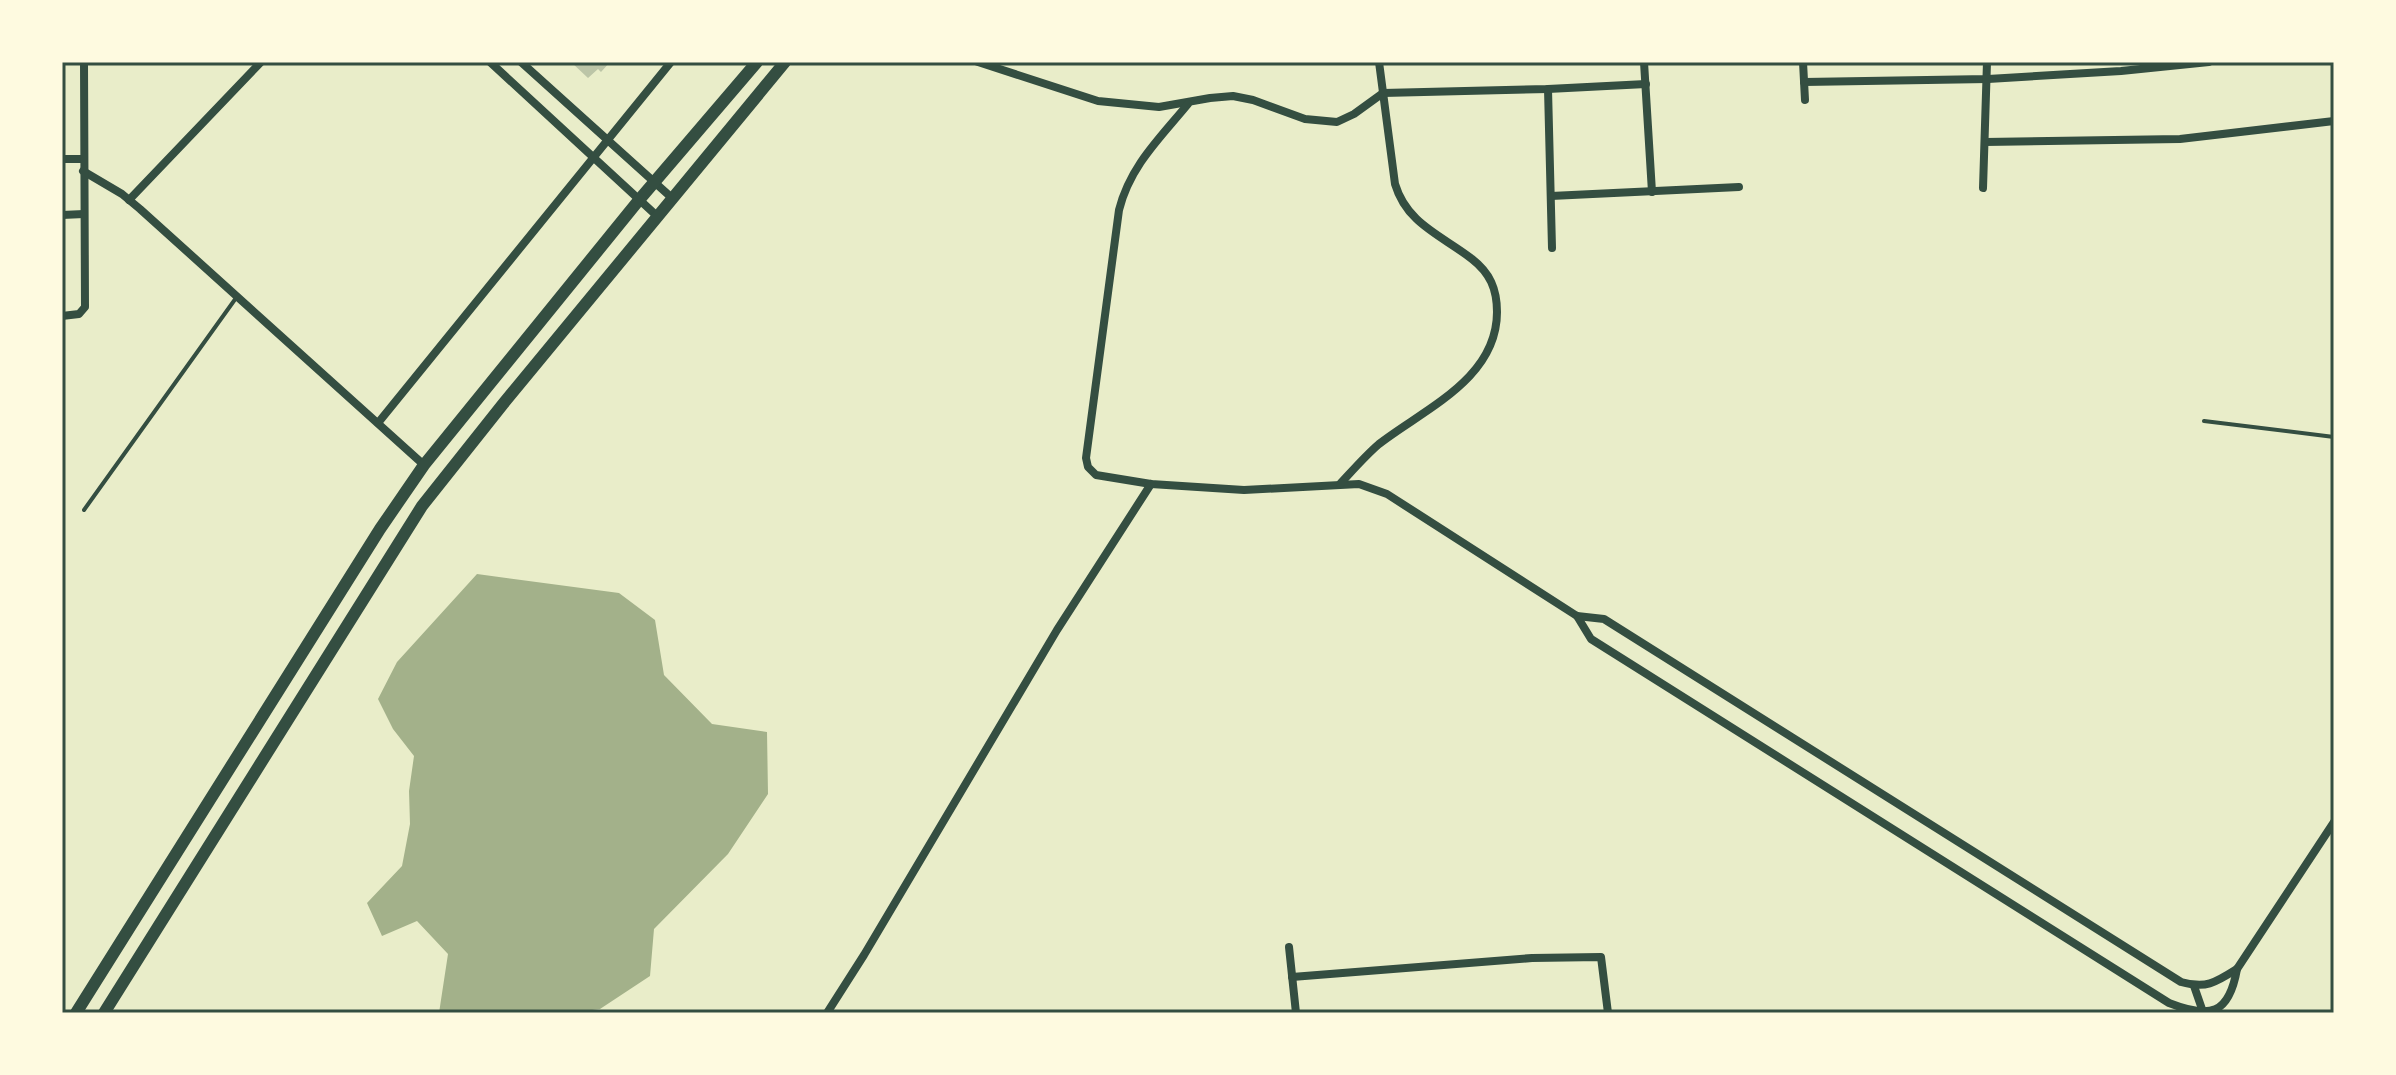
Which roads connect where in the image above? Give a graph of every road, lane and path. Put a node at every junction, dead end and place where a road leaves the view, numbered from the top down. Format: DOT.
graph roads {
  1 [pos="84,62"];
  2 [pos="261,62"];
  3 [pos="490,62"];
  4 [pos="521,62"];
  5 [pos="671,62"];
  6 [pos="757,62"];
  7 [pos="785,62"];
  8 [pos="978,62"];
  9 [pos="1379,62"];
  10 [pos="1644,62"];
  11 [pos="1803,62"];
  12 [pos="1987,62"];
  13 [pos="2209,62"];
  14 [pos="1988,79"];
  15 [pos="1804,82"];
  16 [pos="1646,84"];
  17 [pos="1548,89"];
  18 [pos="1383,93"];
  19 [pos="1805,100"];
  20 [pos="1188,104"];
  21 [pos="2334,121"];
  22 [pos="607,142"];
  23 [pos="1985,142"];
  24 [pos="595,158"];
  25 [pos="62,159"];
  26 [pos="83,159"];
  27 [pos="83,171"];
  28 [pos="653,183"];
  29 [pos="1739,187"];
  30 [pos="1983,188"];
  31 [pos="1652,192"];
  32 [pos="1551,196"];
  33 [pos="672,198"];
  34 [pos="129,200"];
  35 [pos="639,200"];
  36 [pos="84,214"];
  37 [pos="62,215"];
  38 [pos="657,216"];
  39 [pos="1552,248"];
  40 [pos="237,296"];
  41 [pos="62,316"];
  42 [pos="2204,421"];
  43 [pos="378,423"];
  44 [pos="2334,437"];
  45 [pos="424,465"];
  46 [pos="1151,484"];
  47 [pos="1340,484"];
  48 [pos="84,510"];
  49 [pos="1577,616"];
  50 [pos="2334,822"];
  51 [pos="1289,947"];
  52 [pos="111,956"];
  53 [pos="131,969"];
  54 [pos="2237,969"];
  55 [pos="1292,977"];
  56 [pos="2194,986"];
  57 [pos="2203,1012"];
  58 [pos="76,1013"];
  59 [pos="104,1013"];
  60 [pos="827,1013"];
  61 [pos="1296,1013"];
  62 [pos="1608,1013"];
  1 -- 26 [label="street"];
  2 -- 34 [label="street"];
  3 -- 24 [label="street"];
  4 -- 22 [label="street"];
  5 -- 22 [label="street"];
  6 -- 28 [label="main road"];
  7 -- 33 [label="main road"];
  8 -- 20 [label="street"];
  9 -- 18 [label="street"];
  10 -- 16 [label="street"];
  11 -- 15 [label="street"];
  12 -- 14 [label="street"];
  13 -- 14 [label="street"];
  14 -- 15 [label="street"];
  14 -- 23 [label="street"];
  15 -- 19 [label="street"];
  16 -- 17 [label="street"];
  16 -- 31 [label="street"];
  17 -- 18 [label="street"];
  17 -- 32 [label="street"];
  18 -- 20 [label="street"];
  18 -- 47 [label="street"];
  20 -- 46 [label="street"];
  21 -- 23 [label="street"];
  22 -- 24 [label="street"];
  22 -- 28 [label="street"];
  23 -- 30 [label="street"];
  24 -- 35 [label="street"];
  24 -- 43 [label="street"];
  25 -- 26 [label="street"];
  26 -- 27 [label="street"];
  27 -- 34 [label="street"];
  27 -- 36 [label="street"];
  28 -- 33 [label="street"];
  28 -- 35 [label="main road"];
  29 -- 31 [label="street"];
  31 -- 32 [label="street"];
  32 -- 39 [label="street"];
  33 -- 38 [label="main road"];
  34 -- 40 [label="street"];
  35 -- 38 [label="street"];
  35 -- 45 [label="main road"];
  36 -- 37 [label="street"];
  36 -- 41 [label="street"];
  38 -- 53 [label="main road"];
  40 -- 43 [label="street"];
  40 -- 48 [label="lane"];
  42 -- 44 [label="lane"];
  43 -- 45 [label="street"];
  45 -- 52 [label="main road"];
  46 -- 47 [label="street"];
  46 -- 60 [label="street"];
  47 -- 49 [label="street"];
  49 -- 56 [label="street"];
  49 -- 57 [label="street"];
  50 -- 54 [label="street"];
  51 -- 55 [label="street"];
  52 -- 53 [label="main road"];
  52 -- 58 [label="main road"];
  53 -- 59 [label="main road"];
  54 -- 56 [label="street"];
  54 -- 57 [label="street"];
  55 -- 61 [label="street"];
  55 -- 62 [label="street"];
  56 -- 57 [label="street"];
}
